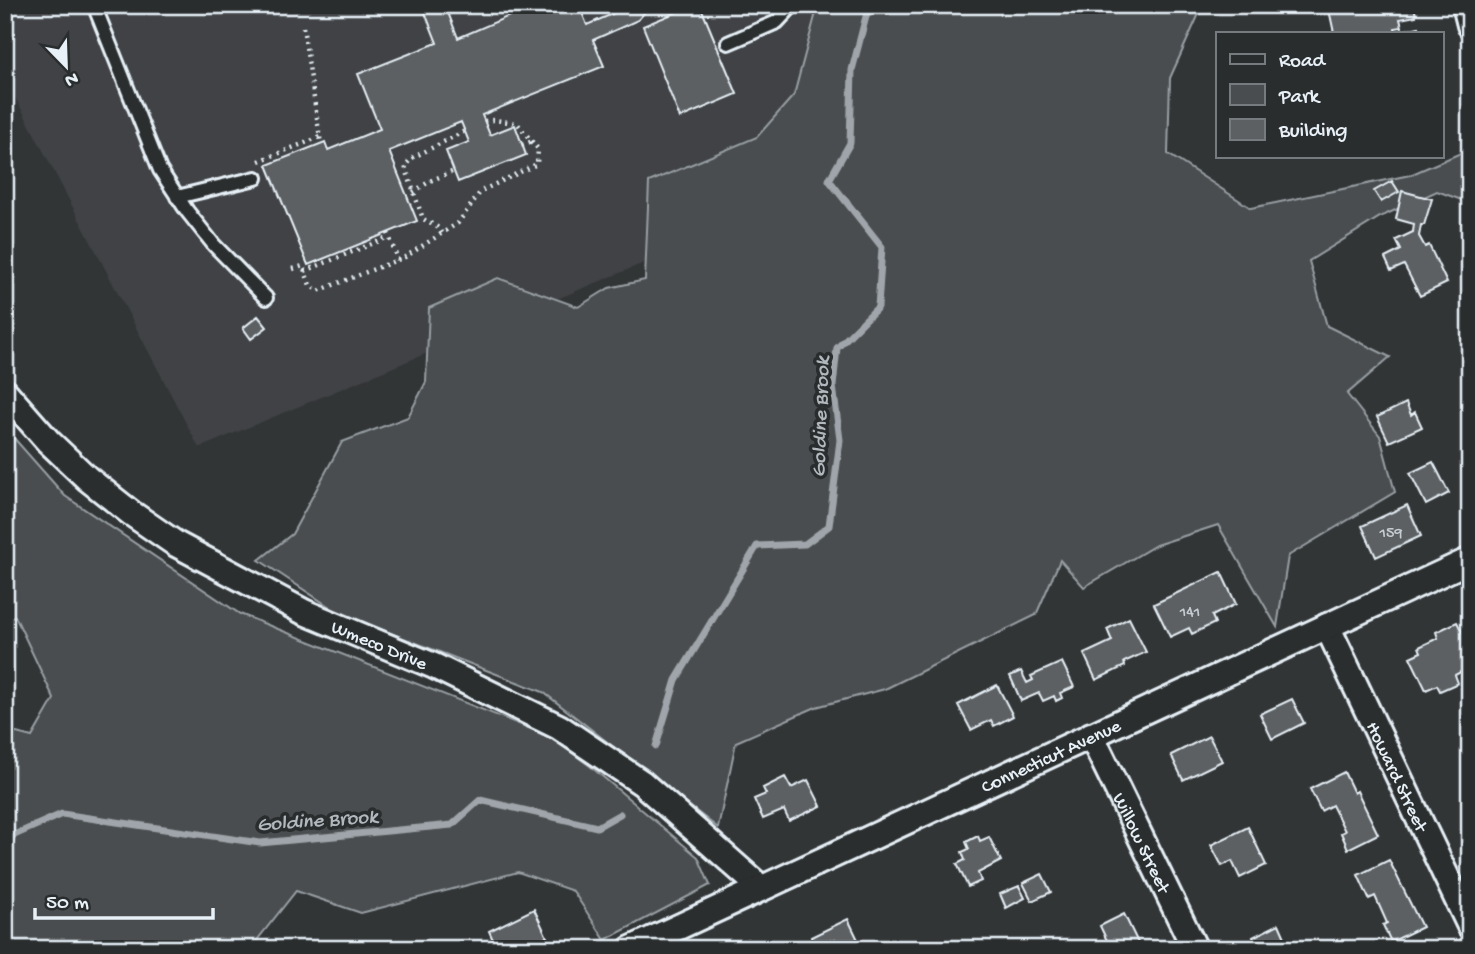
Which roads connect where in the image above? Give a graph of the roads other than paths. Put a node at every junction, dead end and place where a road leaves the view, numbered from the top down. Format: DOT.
graph roads {
  1 [pos="94,5"];
  2 [pos="793,5"];
  3 [pos="1465,5"];
  4 [pos="1470,25"];
  5 [pos="728,43"];
  6 [pos="256,178"];
  7 [pos="177,197"];
  8 [pos="266,298"];
  9 [pos="5,393"];
  10 [pos="1470,560"];
  11 [pos="1327,626"];
  12 [pos="1091,735"];
  13 [pos="761,888"];
  14 [pos="1470,926"];
  15 [pos="631,949"];
  16 [pos="1195,949"];
  1 -- 7 [label="lane"];
  2 -- 5 [label="lane"];
  3 -- 4 [label="street"];
  6 -- 7 [label="lane"];
  7 -- 8 [label="lane"];
  9 -- 13 [label="street, Wmeco Drive"];
  10 -- 11 [label="street, Connecticut Avenue"];
  11 -- 12 [label="street, Connecticut Avenue"];
  11 -- 14 [label="street, Howard Street"];
  12 -- 13 [label="street, Connecticut Avenue"];
  12 -- 16 [label="street, Willow Street"];
  13 -- 15 [label="street, Connecticut Avenue"];
}
